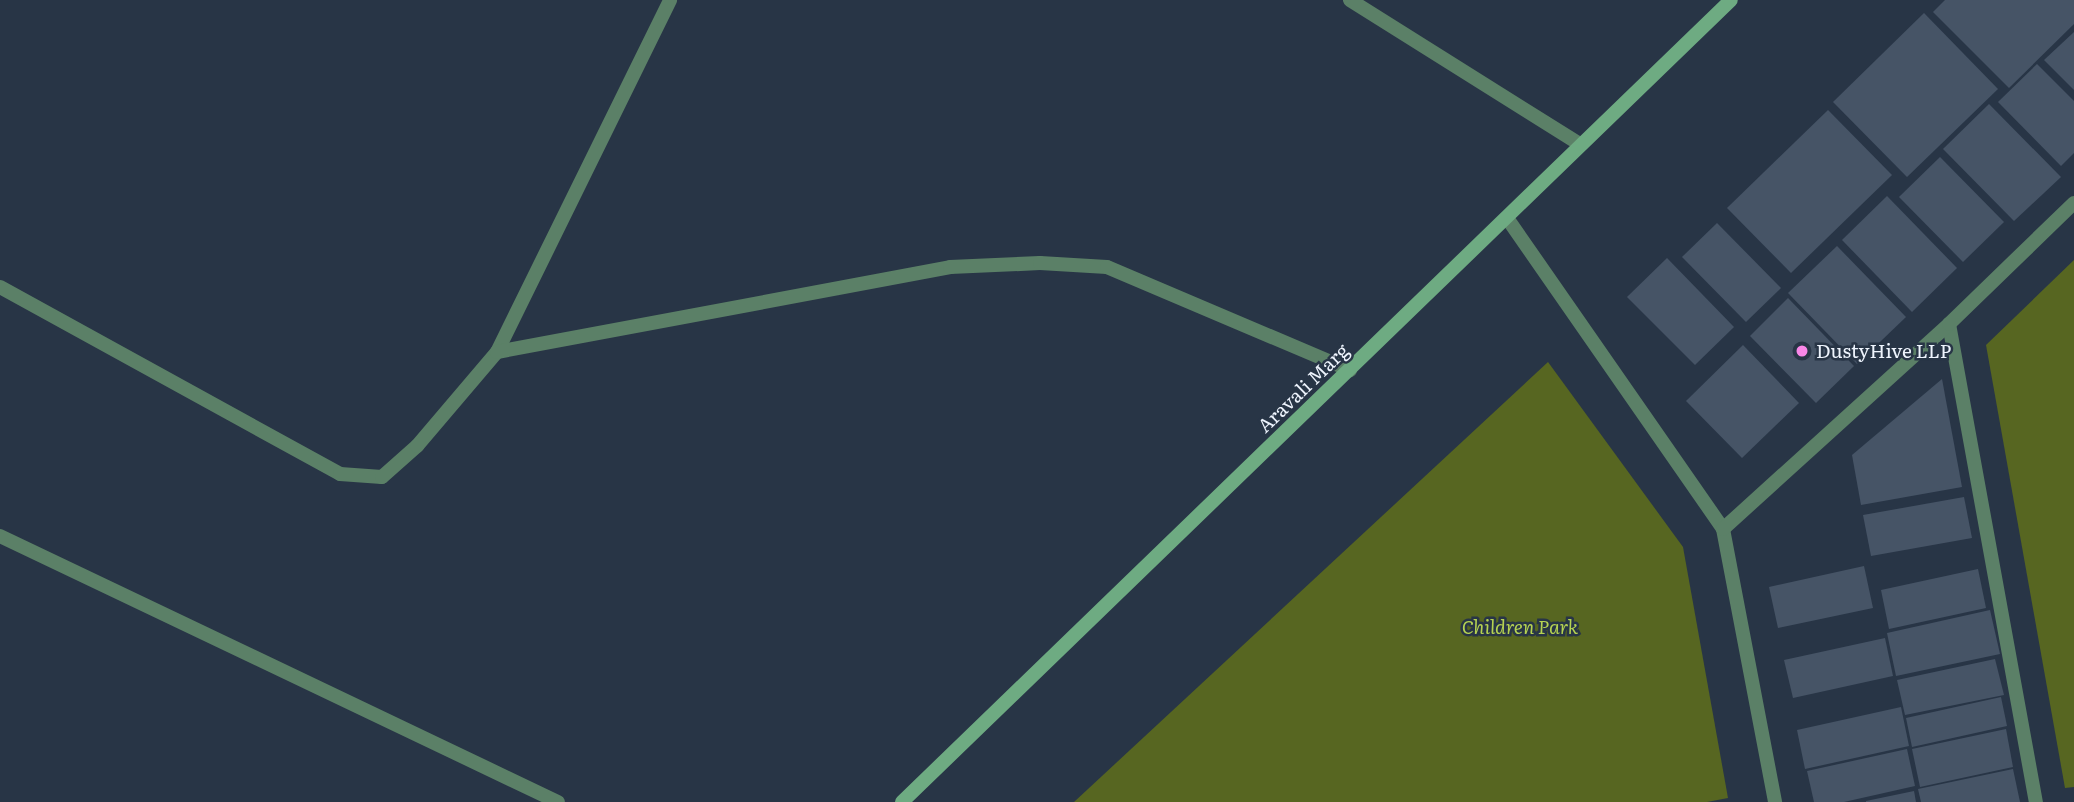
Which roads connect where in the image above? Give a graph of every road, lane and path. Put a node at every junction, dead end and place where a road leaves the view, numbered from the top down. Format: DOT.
graph roads {
  1 [pos="670,0"];
  2 [pos="1350,0"];
  3 [pos="1731,0"];
  4 [pos="1580,144"];
  5 [pos="2074,203"];
  6 [pos="1507,218"];
  7 [pos="0,287"];
  8 [pos="1950,324"];
  9 [pos="497,352"];
  10 [pos="1350,370"];
  11 [pos="1723,529"];
  12 [pos="0,536"];
  13 [pos="558,802"];
  14 [pos="902,802"];
  15 [pos="1775,802"];
  16 [pos="2036,802"];
  1 -- 9 [label="street"];
  2 -- 4 [label="street"];
  3 -- 4 [label="street, Aravali Marg"];
  4 -- 6 [label="street, Aravali Marg"];
  5 -- 8 [label="street"];
  6 -- 10 [label="street, Aravali Marg"];
  6 -- 11 [label="street"];
  7 -- 9 [label="street"];
  8 -- 11 [label="street"];
  8 -- 16 [label="street"];
  9 -- 10 [label="street"];
  10 -- 14 [label="street, Aravali Marg"];
  11 -- 15 [label="street"];
  12 -- 13 [label="street"];
}
